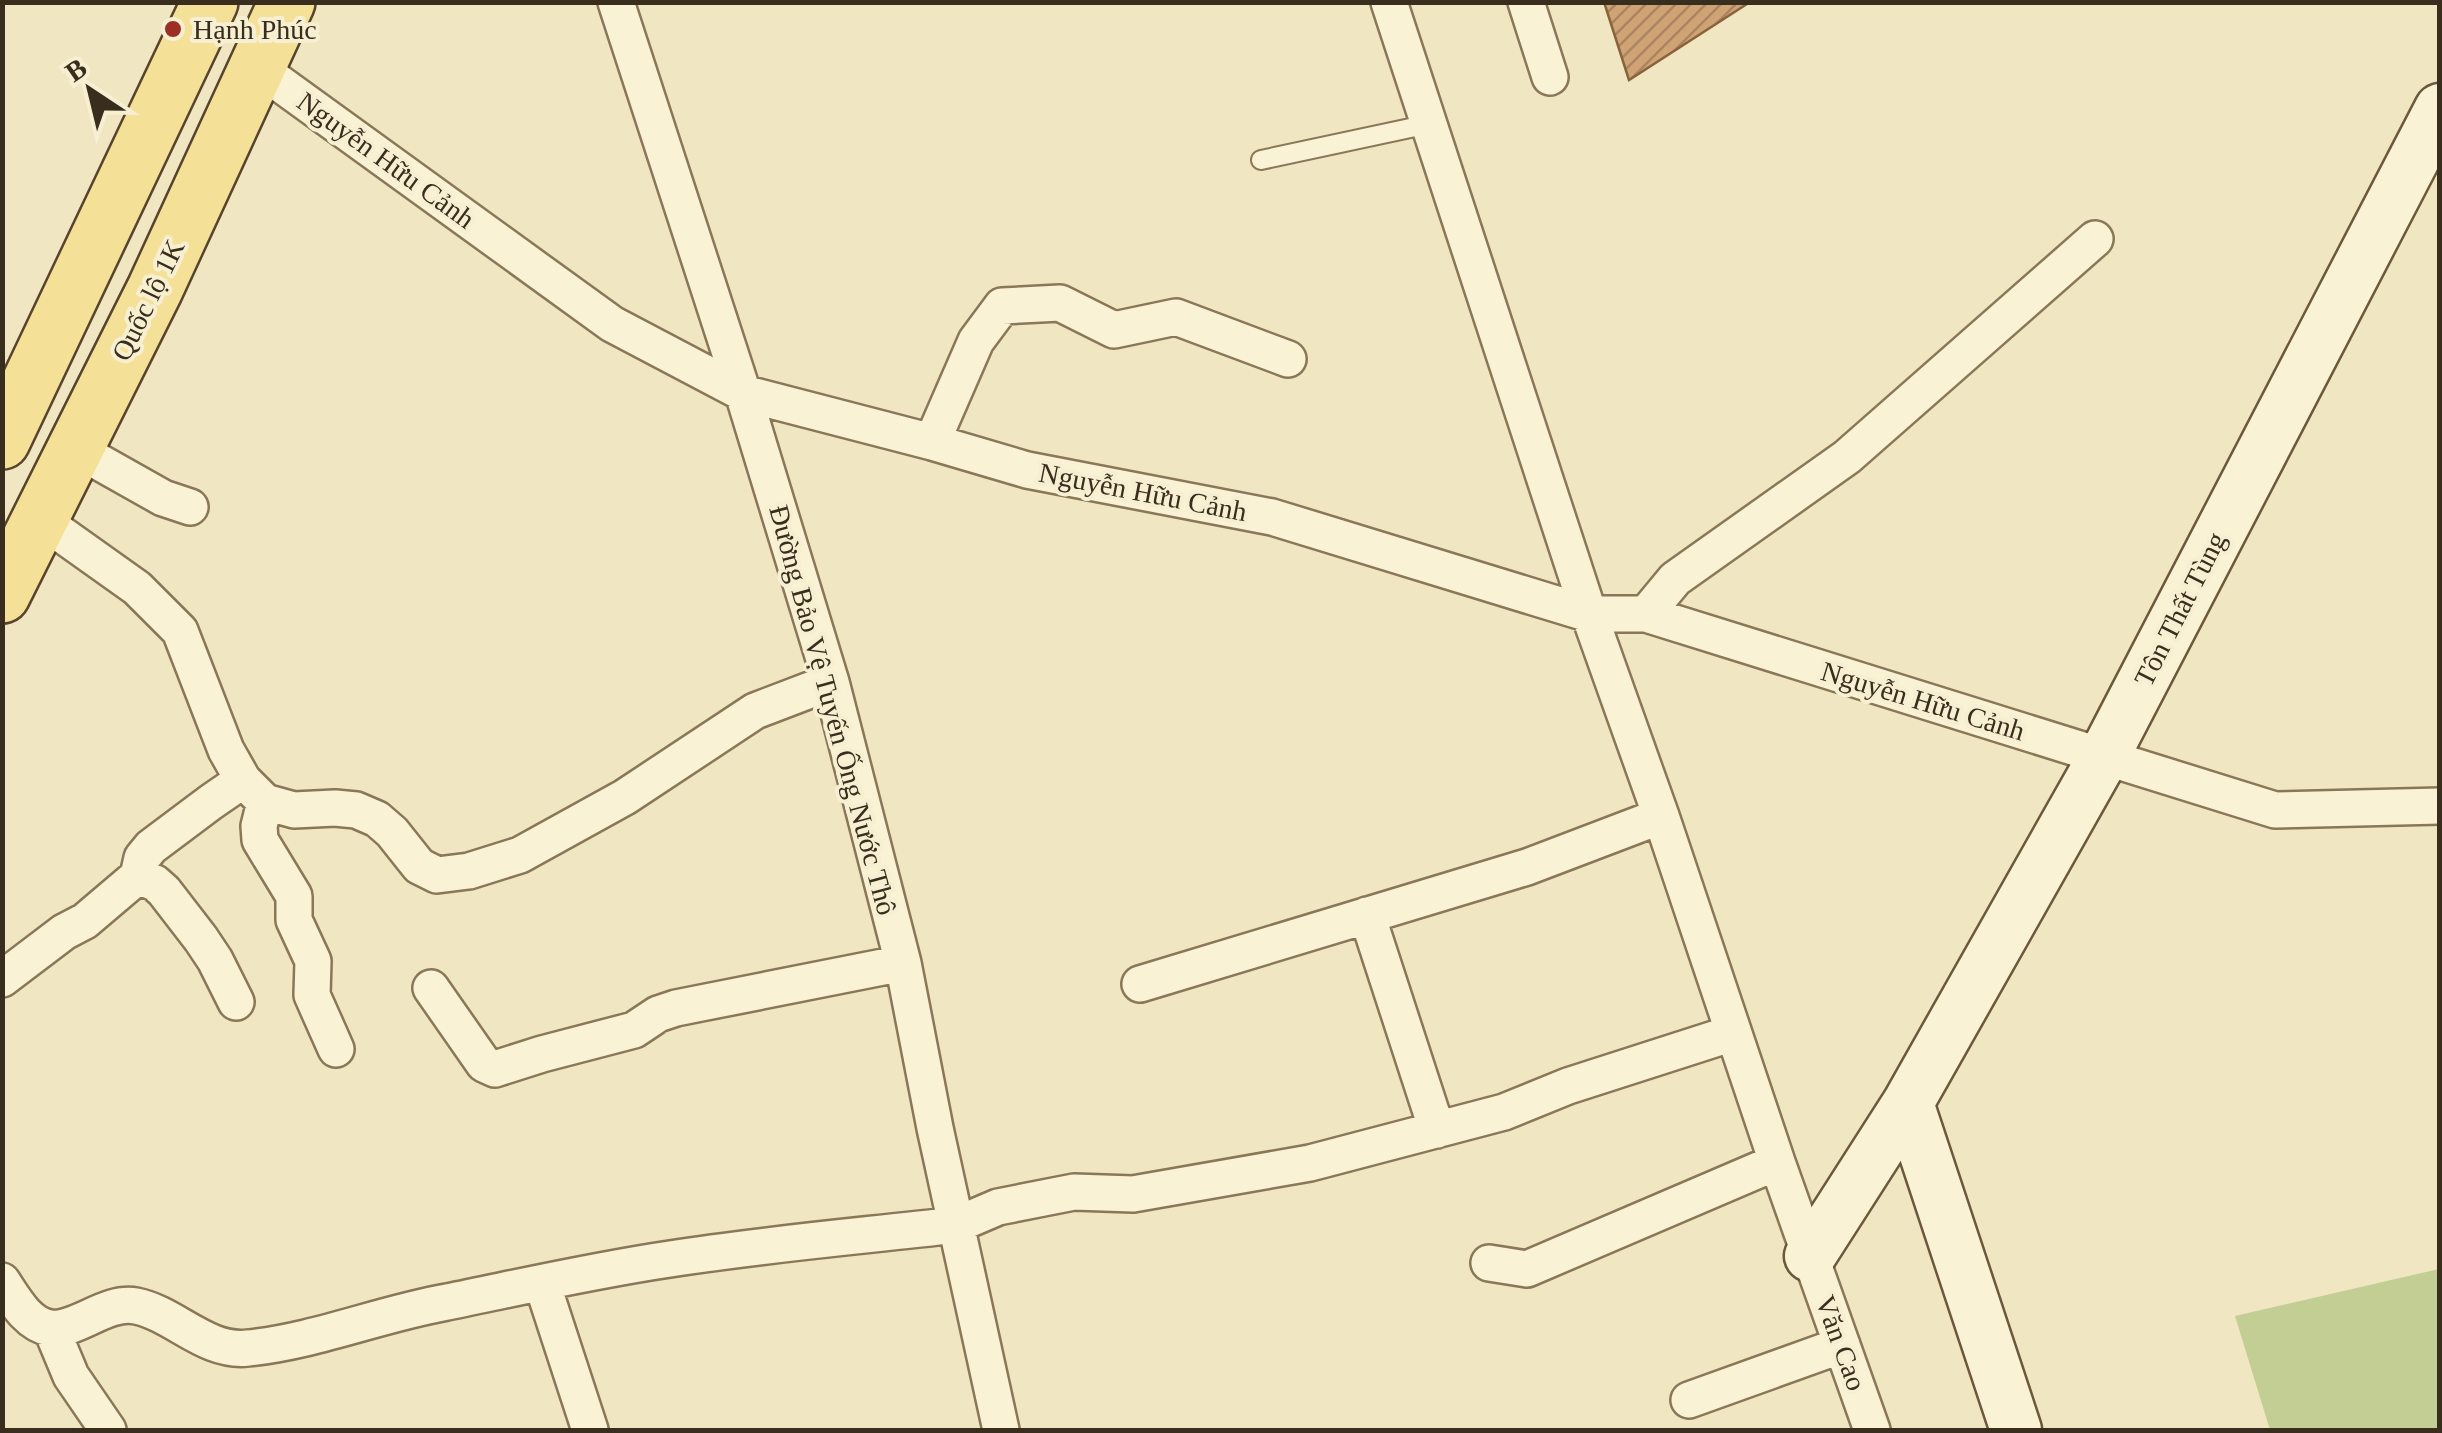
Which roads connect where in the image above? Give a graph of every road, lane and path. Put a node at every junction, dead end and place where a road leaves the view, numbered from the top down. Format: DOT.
graph roads {
  1 [pos="287,2"];
  2 [pos="1389,2"];
  3 [pos="1526,2"];
  4 [pos="626,6"];
  5 [pos="194,9"];
  6 [pos="258,67"];
  7 [pos="1550,78"];
  8 [pos="2440,109"];
  9 [pos="1429,124"];
  10 [pos="1261,160"];
  11 [pos="2094,239"];
  12 [pos="1288,359"];
  13 [pos="744,393"];
  14 [pos="2,441"];
  15 [pos="932,442"];
  16 [pos="76,449"];
  17 [pos="190,506"];
  18 [pos="40,519"];
  19 [pos="2,595"];
  20 [pos="1589,614"];
  21 [pos="1646,614"];
  22 [pos="831,682"];
  23 [pos="2102,758"];
  24 [pos="254,791"];
  25 [pos="2440,806"];
  26 [pos="1661,816"];
  27 [pos="138,876"];
  28 [pos="1366,915"];
  29 [pos="902,963"];
  30 [pos="2,979"];
  31 [pos="1140,984"];
  32 [pos="431,988"];
  33 [pos="236,1002"];
  34 [pos="1732,1033"];
  35 [pos="336,1049"];
  36 [pos="1908,1103"];
  37 [pos="1437,1130"];
  38 [pos="1777,1162"];
  39 [pos="956,1225"];
  40 [pos="1810,1256"];
  41 [pos="1488,1263"];
  42 [pos="2,1281"];
  43 [pos="542,1284"];
  44 [pos="50,1328"];
  45 [pos="1842,1346"];
  46 [pos="1689,1400"];
  47 [pos="108,1430"];
  48 [pos="590,1430"];
  49 [pos="1002,1430"];
  50 [pos="1872,1430"];
  51 [pos="2016,1430"];
  1 -- 6 [label="main road, Quốc lộ 1K"];
  2 -- 9 [label="street, Văn Cao"];
  3 -- 7 [label="street"];
  4 -- 13 [label="street, Đường Bảo Vệ Tuyến Ống Nước Thô"];
  5 -- 14 [label="main road"];
  6 -- 13 [label="street, Nguyễn Hữu Cảnh"];
  6 -- 16 [label="main road, Quốc lộ 1K"];
  8 -- 23 [label="street, Tôn Thất Tùng"];
  9 -- 10 [label="lane"];
  9 -- 20 [label="street, Văn Cao"];
  11 -- 21 [label="street"];
  12 -- 15 [label="street"];
  13 -- 15 [label="street, Nguyễn Hữu Cảnh"];
  13 -- 22 [label="street, Đường Bảo Vệ Tuyến Ống Nước Thô"];
  15 -- 20 [label="street, Nguyễn Hữu Cảnh"];
  16 -- 17 [label="street"];
  16 -- 18 [label="main road, Quốc lộ 1K"];
  18 -- 19 [label="main road, Quốc lộ 1K"];
  18 -- 24 [label="street"];
  20 -- 21 [label="street, Nguyễn Hữu Cảnh"];
  20 -- 26 [label="street, Văn Cao"];
  21 -- 23 [label="street, Nguyễn Hữu Cảnh"];
  22 -- 24 [label="street"];
  22 -- 29 [label="street, Đường Bảo Vệ Tuyến Ống Nước Thô"];
  23 -- 25 [label="street, Nguyễn Hữu Cảnh"];
  23 -- 36 [label="street, Tôn Thất Tùng"];
  24 -- 27 [label="street"];
  24 -- 35 [label="street"];
  26 -- 28 [label="street"];
  26 -- 34 [label="street, Văn Cao"];
  27 -- 30 [label="street"];
  27 -- 33 [label="street"];
  28 -- 31 [label="street"];
  28 -- 37 [label="street"];
  29 -- 32 [label="street"];
  29 -- 39 [label="street, Đường Bảo Vệ Tuyến Ống Nước Thô"];
  34 -- 37 [label="street"];
  34 -- 38 [label="street, Văn Cao"];
  36 -- 40 [label="street, Tôn Thất Tùng"];
  36 -- 51 [label="street"];
  37 -- 39 [label="street"];
  38 -- 40 [label="street, Văn Cao"];
  38 -- 41 [label="street"];
  39 -- 43 [label="street"];
  39 -- 49 [label="street, Đường Bảo Vệ Tuyến Ống Nước Thô"];
  40 -- 45 [label="street, Văn Cao"];
  42 -- 44 [label="street"];
  43 -- 44 [label="street"];
  43 -- 48 [label="street"];
  44 -- 47 [label="street"];
  45 -- 46 [label="street"];
  45 -- 50 [label="street, Văn Cao"];
}
